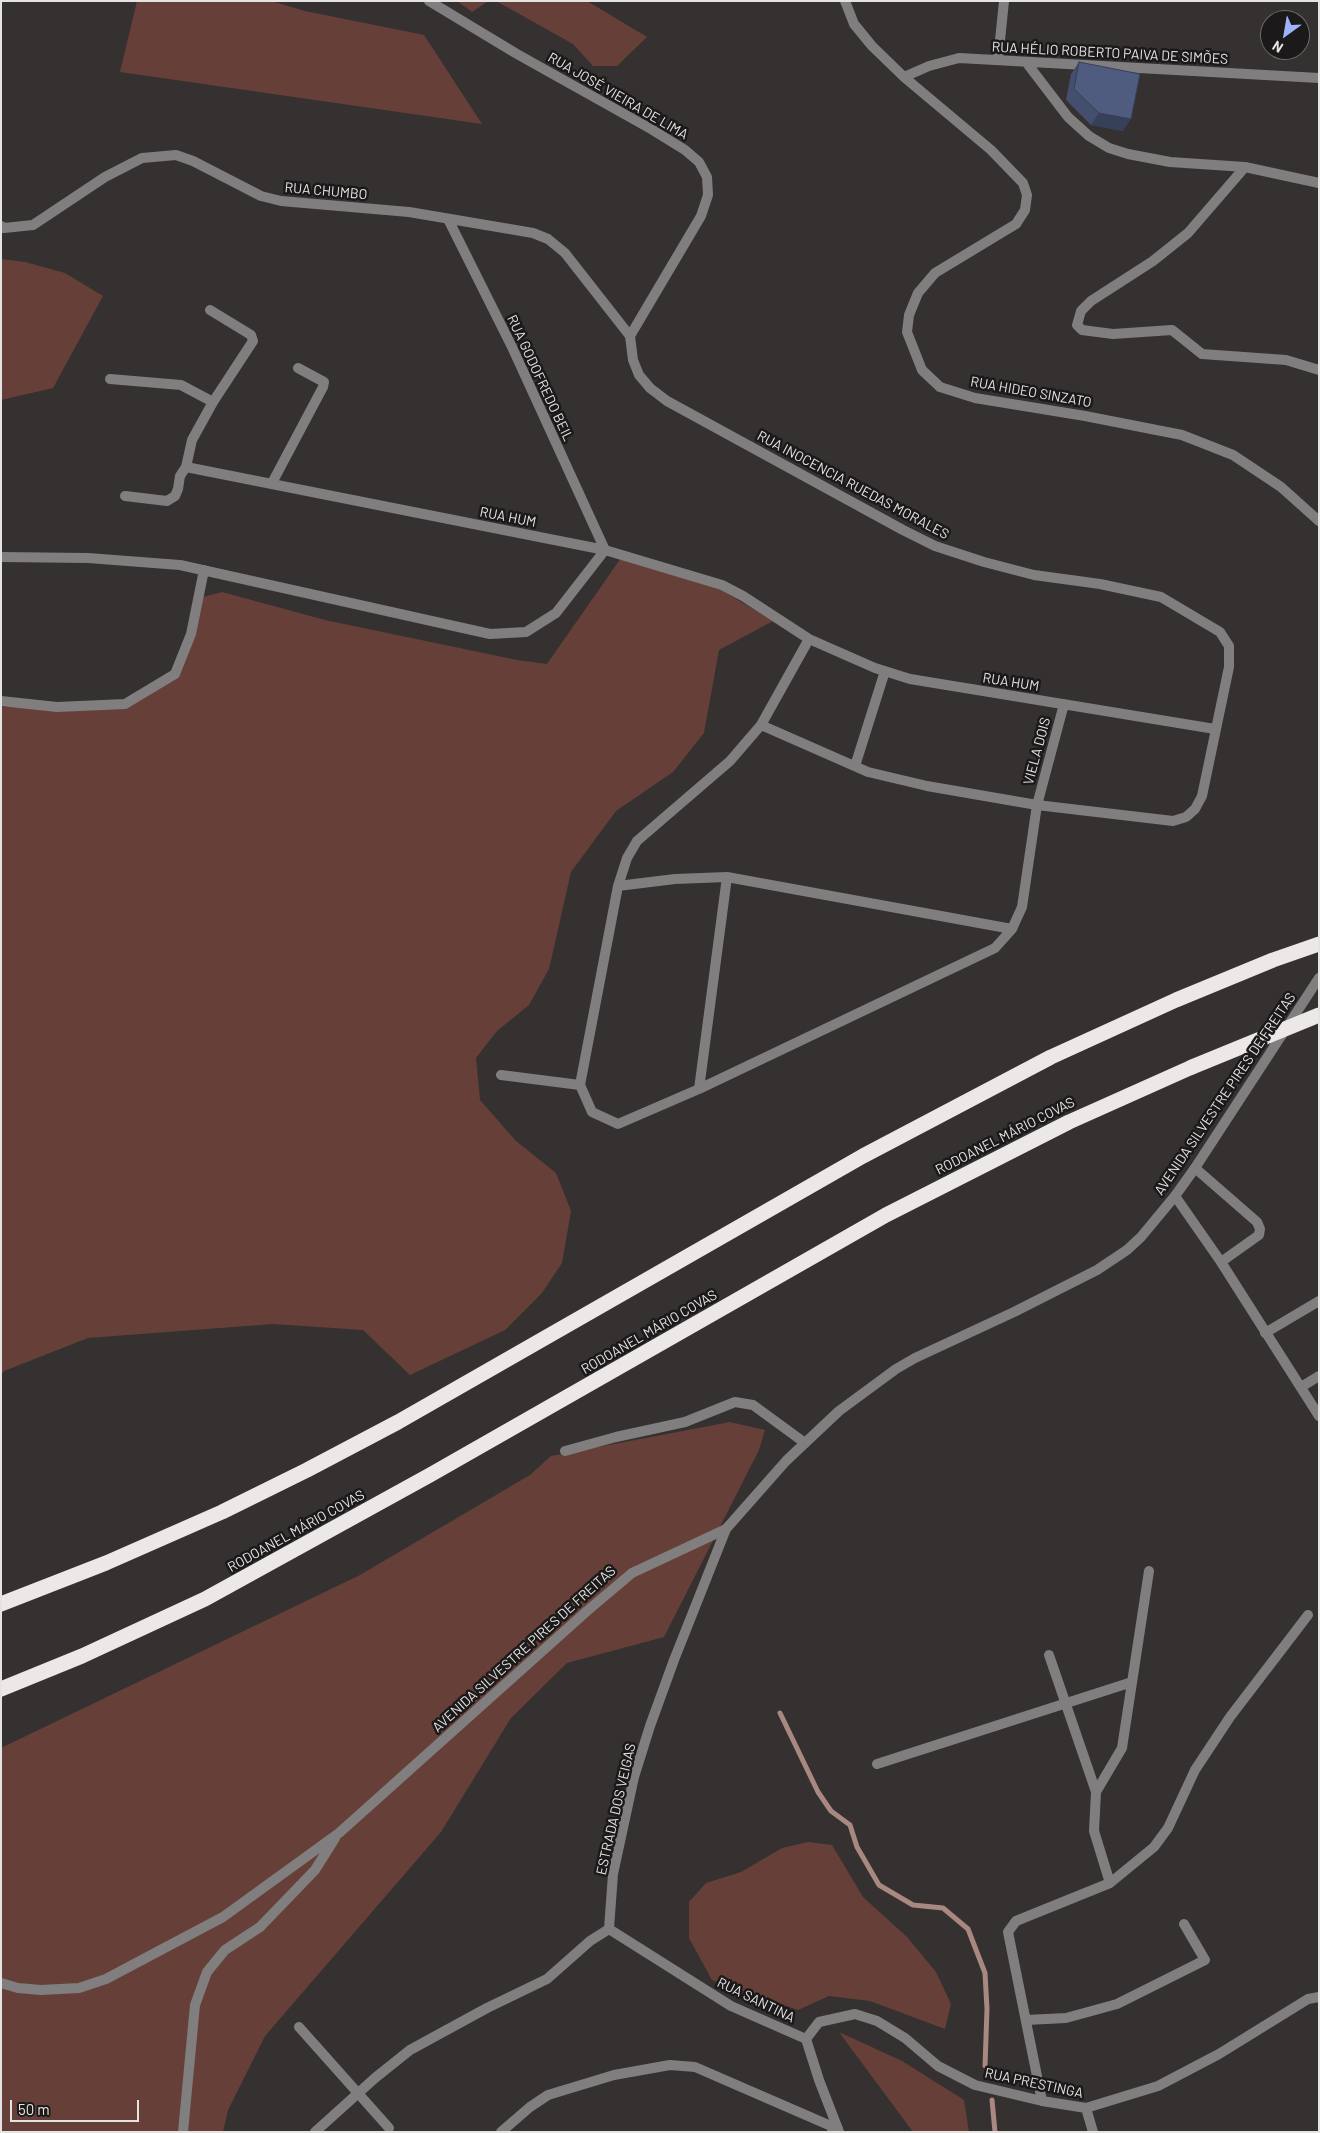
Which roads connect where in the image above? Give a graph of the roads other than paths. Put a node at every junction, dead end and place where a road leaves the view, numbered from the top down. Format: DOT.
graph roads {
  1 [pos="430,1"];
  2 [pos="845,1"];
  3 [pos="1004,1"];
  4 [pos="998,60"];
  5 [pos="1026,62"];
  6 [pos="904,77"];
  7 [pos="1319,78"];
  8 [pos="1245,167"];
  9 [pos="1319,183"];
  10 [pos="448,219"];
  11 [pos="1,226"];
  12 [pos="210,310"];
  13 [pos="630,336"];
  14 [pos="298,368"];
  15 [pos="1319,370"];
  16 [pos="110,379"];
  17 [pos="213,402"];
  18 [pos="186,467"];
  19 [pos="272,483"];
  20 [pos="125,496"];
  21 [pos="1319,521"];
  22 [pos="605,550"];
  23 [pos="1,557"];
  24 [pos="204,570"];
  25 [pos="809,639"];
  26 [pos="885,671"];
  27 [pos="1,701"];
  28 [pos="1064,704"];
  29 [pos="761,725"];
  30 [pos="1215,728"];
  31 [pos="856,766"];
  32 [pos="1036,806"];
  33 [pos="727,877"];
  34 [pos="618,886"];
  35 [pos="1012,929"];
  36 [pos="1319,944"];
  37 [pos="1319,978"];
  38 [pos="1319,1016"];
  39 [pos="501,1075"];
  40 [pos="580,1085"];
  41 [pos="699,1089"];
  42 [pos="1195,1168"];
  43 [pos="1175,1196"];
  44 [pos="1221,1262"];
  45 [pos="1319,1301"];
  46 [pos="1265,1333"];
  47 [pos="1319,1376"];
  48 [pos="1301,1387"];
  49 [pos="1319,1416"];
  50 [pos="805,1443"];
  51 [pos="565,1451"];
  52 [pos="726,1529"];
  53 [pos="1149,1571"];
  54 [pos="1,1604"];
  55 [pos="1308,1615"];
  56 [pos="1049,1655"];
  57 [pos="1132,1682"];
  58 [pos="1,1689"];
  59 [pos="1066,1703"];
  60 [pos="877,1764"];
  61 [pos="1096,1792"];
  62 [pos="339,1833"];
  63 [pos="1110,1883"];
  64 [pos="1184,1924"];
  65 [pos="609,1929"];
  66 [pos="1,1983"];
  67 [pos="1319,1997"];
  68 [pos="1026,2020"];
  69 [pos="299,2027"];
  70 [pos="806,2039"];
  71 [pos="358,2092"];
  72 [pos="1042,2102"];
  73 [pos="1086,2108"];
  74 [pos="389,2128"];
  75 [pos="836,2131"];
  76 [pos="183,2132"];
  77 [pos="315,2132"];
  78 [pos="501,2132"];
  79 [pos="1094,2132"];
  1 -- 13 [label="street, RUA JOSÉ VIEIRA DE LIMA"];
  2 -- 6 [label="street, RUA HIDEO SINZATO"];
  3 -- 4 [label="street"];
  4 -- 5 [label="street, RUA HÉLIO ROBERTO PAIVA DE SIMÕES"];
  4 -- 6 [label="street, RUA HÉLIO ROBERTO PAIVA DE SIMÕES"];
  5 -- 7 [label="street, RUA HÉLIO ROBERTO PAIVA DE SIMÕES"];
  5 -- 8 [label="street"];
  6 -- 21 [label="street, RUA HIDEO SINZATO"];
  8 -- 9 [label="street"];
  8 -- 15 [label="street"];
  10 -- 11 [label="street, RUA CHUMBO"];
  10 -- 13 [label="street, RUA CHUMBO"];
  10 -- 22 [label="street, RUA GODOFREDO BEIL"];
  12 -- 17 [label="street"];
  13 -- 30 [label="street, RUA INOCENCIA RUEDAS MORALES"];
  14 -- 19 [label="street"];
  16 -- 17 [label="street"];
  17 -- 18 [label="street"];
  18 -- 19 [label="street, RUA HUM"];
  18 -- 20 [label="street"];
  19 -- 22 [label="street, RUA HUM"];
  22 -- 24 [label="street"];
  22 -- 25 [label="street, RUA HUM"];
  23 -- 24 [label="street"];
  24 -- 27 [label="street"];
  25 -- 26 [label="street, RUA HUM"];
  25 -- 29 [label="street"];
  26 -- 28 [label="street, RUA HUM"];
  26 -- 31 [label="street"];
  28 -- 30 [label="street, RUA HUM"];
  28 -- 32 [label="street, VIELA DOIS"];
  29 -- 31 [label="street"];
  29 -- 34 [label="street"];
  30 -- 32 [label="street"];
  31 -- 32 [label="street"];
  32 -- 35 [label="street, VIELA DOIS"];
  33 -- 34 [label="street"];
  33 -- 35 [label="street"];
  33 -- 41 [label="street"];
  34 -- 40 [label="street"];
  35 -- 41 [label="street, VIELA DOIS"];
  36 -- 54 [label="highway"];
  37 -- 42 [label="street, AVENIDA SILVESTRE PIRES DE FREITAS"];
  38 -- 58 [label="highway, RODOANEL MÁRIO COVAS, bridge"];
  39 -- 40 [label="street"];
  40 -- 41 [label="street, VIELA DOIS"];
  42 -- 43 [label="street, AVENIDA SILVESTRE PIRES DE FREITAS"];
  42 -- 44 [label="street"];
  43 -- 44 [label="street"];
  43 -- 50 [label="street, AVENIDA SILVESTRE PIRES DE FREITAS"];
  44 -- 46 [label="street"];
  45 -- 46 [label="street"];
  46 -- 48 [label="street"];
  47 -- 48 [label="street"];
  48 -- 49 [label="street"];
  50 -- 51 [label="street"];
  50 -- 52 [label="street, AVENIDA SILVESTRE PIRES DE FREITAS"];
  52 -- 62 [label="street, AVENIDA SILVESTRE PIRES DE FREITAS"];
  52 -- 65 [label="street, ESTRADA DOS VEIGAS"];
  53 -- 57 [label="street"];
  55 -- 63 [label="street"];
  56 -- 59 [label="street"];
  57 -- 59 [label="street"];
  57 -- 61 [label="street"];
  59 -- 60 [label="street"];
  59 -- 61 [label="street"];
  61 -- 63 [label="street"];
  62 -- 66 [label="street, AVENIDA SILVESTRE PIRES DE FREITAS"];
  62 -- 76 [label="street"];
  63 -- 68 [label="street"];
  64 -- 68 [label="street"];
  65 -- 70 [label="street, RUA SANTINA"];
  65 -- 71 [label="street"];
  67 -- 73 [label="street, RUA PRESTINGA"];
  68 -- 72 [label="street"];
  69 -- 71 [label="street"];
  70 -- 72 [label="street, RUA PRESTINGA"];
  70 -- 75 [label="street, RUA SANTINA"];
  71 -- 74 [label="street"];
  71 -- 77 [label="street"];
  72 -- 73 [label="street, RUA PRESTINGA"];
  73 -- 79 [label="street"];
  75 -- 78 [label="street"];
}
